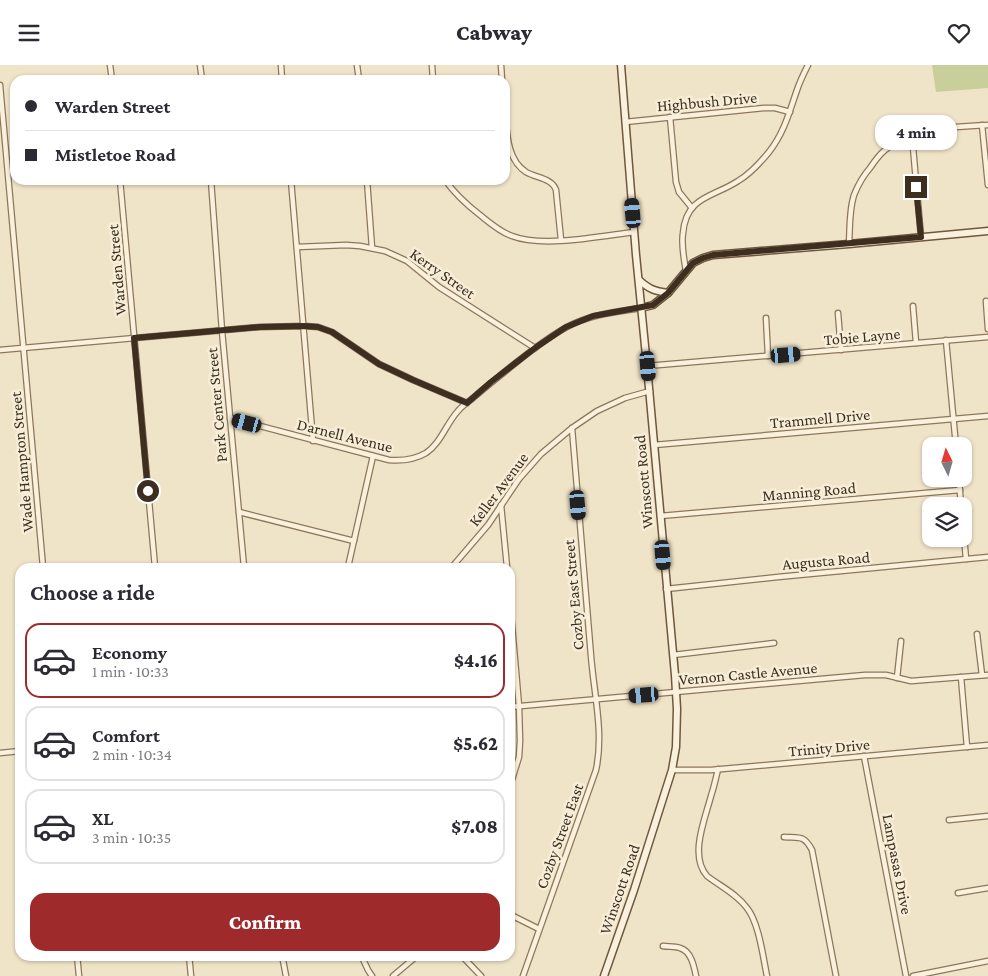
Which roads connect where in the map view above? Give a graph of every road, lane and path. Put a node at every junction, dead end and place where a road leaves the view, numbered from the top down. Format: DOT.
graph roads {
  1 [pos="620,65"];
  2 [pos="808,65"];
  3 [pos="0,85"];
  4 [pos="790,112"];
  5 [pos="670,117"];
  6 [pos="625,121"];
  7 [pos="985,125"];
  8 [pos="912,136"];
  9 [pos="510,147"];
  10 [pos="120,185"];
  11 [pos="211,185"];
  12 [pos="291,185"];
  13 [pos="367,185"];
  14 [pos="449,185"];
  15 [pos="988,185"];
  16 [pos="692,208"];
  17 [pos="988,231"];
  18 [pos="634,232"];
  19 [pos="921,237"];
  20 [pos="561,240"];
  21 [pos="849,244"];
  22 [pos="297,247"];
  23 [pos="372,248"];
  24 [pos="686,271"];
  25 [pos="639,280"];
  26 [pos="668,293"];
  27 [pos="986,301"];
  28 [pos="912,306"];
  29 [pos="642,308"];
  30 [pos="838,313"];
  31 [pos="766,318"];
  32 [pos="304,326"];
  33 [pos="988,329"];
  34 [pos="222,331"];
  35 [pos="988,337"];
  36 [pos="134,338"];
  37 [pos="946,340"];
  38 [pos="916,343"];
  39 [pos="24,348"];
  40 [pos="535,348"];
  41 [pos="0,350"];
  42 [pos="841,350"];
  43 [pos="768,356"];
  44 [pos="648,366"];
  45 [pos="650,391"];
  46 [pos="467,403"];
  47 [pos="988,416"];
  48 [pos="230,418"];
  49 [pos="954,419"];
  50 [pos="572,428"];
  51 [pos="955,437"];
  52 [pos="313,441"];
  53 [pos="654,445"];
  54 [pos="373,456"];
  55 [pos="960,487"];
  56 [pos="960,490"];
  57 [pos="960,497"];
  58 [pos="501,505"];
  59 [pos="239,512"];
  60 [pos="660,516"];
  61 [pos="354,541"];
  62 [pos="965,547"];
  63 [pos="988,557"];
  64 [pos="966,559"];
  65 [pos="43,563"];
  66 [pos="155,563"];
  67 [pos="244,563"];
  68 [pos="349,563"];
  69 [pos="455,563"];
  70 [pos="507,563"];
  71 [pos="666,589"];
  72 [pos="977,634"];
  73 [pos="900,641"];
  74 [pos="774,643"];
  75 [pos="672,655"];
  76 [pos="515,660"];
  77 [pos="982,675"];
  78 [pos="988,675"];
  79 [pos="961,677"];
  80 [pos="897,678"];
  81 [pos="676,692"];
  82 [pos="595,700"];
  83 [pos="515,706"];
  84 [pos="519,706"];
  85 [pos="988,745"];
  86 [pos="967,747"];
  87 [pos="15,752"];
  88 [pos="0,753"];
  89 [pos="864,757"];
  90 [pos="718,769"];
  91 [pos="515,770"];
  92 [pos="672,770"];
  93 [pos="988,816"];
  94 [pos="949,820"];
  95 [pos="784,837"];
  96 [pos="988,888"];
  97 [pos="958,893"];
  98 [pos="515,917"];
  99 [pos="539,929"];
  100 [pos="662,946"];
  101 [pos="78,961"];
  102 [pos="190,961"];
  103 [pos="283,961"];
  104 [pos="364,961"];
  105 [pos="411,961"];
  106 [pos="467,961"];
  107 [pos="988,961"];
  108 [pos="79,976"];
  109 [pos="191,976"];
  110 [pos="286,976"];
  111 [pos="372,976"];
  112 [pos="393,976"];
  113 [pos="481,976"];
  114 [pos="522,976"];
  115 [pos="604,976"];
  116 [pos="696,976"];
  117 [pos="767,976"];
  118 [pos="836,976"];
  119 [pos="906,976"];
  120 [pos="913,976"];
  1 -- 6 [label="main road, Winscott Road"];
  2 -- 4 [label="street"];
  3 -- 39 [label="street, Wade Hampton Street"];
  4 -- 5 [label="street, Highbush Drive"];
  4 -- 16 [label="street"];
  5 -- 6 [label="street, Highbush Drive"];
  5 -- 16 [label="street"];
  6 -- 18 [label="main road, Winscott Road"];
  7 -- 8 [label="street"];
  7 -- 15 [label="street"];
  8 -- 19 [label="street"];
  8 -- 21 [label="street"];
  9 -- 20 [label="street"];
  10 -- 36 [label="street, Warden Street"];
  11 -- 34 [label="street, Park Center Street"];
  12 -- 22 [label="street"];
  13 -- 23 [label="street"];
  14 -- 20 [label="street"];
  16 -- 24 [label="street"];
  17 -- 19 [label="main road"];
  18 -- 20 [label="street"];
  18 -- 25 [label="main road, Winscott Road"];
  19 -- 21 [label="main road"];
  21 -- 24 [label="main road"];
  22 -- 23 [label="street, Kerry Street"];
  22 -- 32 [label="street"];
  23 -- 40 [label="street, Kerry Street"];
  24 -- 26 [label="main road"];
  25 -- 26 [label="main road"];
  25 -- 29 [label="main road, Winscott Road"];
  26 -- 29 [label="main road"];
  27 -- 33 [label="street"];
  28 -- 38 [label="street"];
  29 -- 40 [label="street, Darnell Avenue"];
  29 -- 44 [label="main road, Winscott Road"];
  30 -- 42 [label="street"];
  31 -- 43 [label="street"];
  32 -- 34 [label="street"];
  32 -- 46 [label="street"];
  32 -- 52 [label="street"];
  34 -- 36 [label="street"];
  34 -- 48 [label="street, Park Center Street"];
  35 -- 37 [label="street, Tobie Layne"];
  36 -- 39 [label="street"];
  36 -- 66 [label="street, Warden Street"];
  37 -- 38 [label="street, Tobie Layne"];
  37 -- 49 [label="street"];
  38 -- 42 [label="street, Tobie Layne"];
  39 -- 41 [label="street"];
  39 -- 65 [label="street, Wade Hampton Street"];
  40 -- 46 [label="street, Darnell Avenue"];
  42 -- 43 [label="street, Tobie Layne"];
  43 -- 44 [label="street, Tobie Layne"];
  44 -- 45 [label="main road, Winscott Road"];
  45 -- 50 [label="street, Keller Avenue"];
  45 -- 53 [label="main road, Winscott Road"];
  46 -- 54 [label="street, Darnell Avenue"];
  47 -- 49 [label="street, Trammell Drive"];
  48 -- 52 [label="street, Darnell Avenue"];
  48 -- 59 [label="street, Park Center Street"];
  49 -- 51 [label="street"];
  49 -- 53 [label="street, Trammell Drive"];
  50 -- 58 [label="street, Keller Avenue"];
  50 -- 82 [label="street, Cozby East Street"];
  52 -- 54 [label="street, Darnell Avenue"];
  53 -- 60 [label="main road, Winscott Road"];
  54 -- 61 [label="street"];
  55 -- 56 [label="street"];
  56 -- 57 [label="street"];
  56 -- 60 [label="street, Manning Road"];
  58 -- 69 [label="street, Keller Avenue"];
  58 -- 70 [label="street"];
  59 -- 61 [label="street"];
  59 -- 67 [label="street, Park Center Street"];
  60 -- 71 [label="main road, Winscott Road"];
  61 -- 68 [label="street"];
  62 -- 64 [label="street"];
  63 -- 64 [label="street, Augusta Road"];
  64 -- 71 [label="street, Augusta Road"];
  71 -- 75 [label="main road, Winscott Road"];
  72 -- 77 [label="street"];
  73 -- 80 [label="street"];
  74 -- 75 [label="street"];
  75 -- 81 [label="main road, Winscott Road"];
  76 -- 84 [label="street"];
  77 -- 78 [label="street, Vernon Castle Avenue"];
  77 -- 79 [label="street, Vernon Castle Avenue"];
  79 -- 80 [label="street, Vernon Castle Avenue"];
  79 -- 86 [label="street"];
  80 -- 81 [label="street, Vernon Castle Avenue"];
  81 -- 82 [label="street, Vernon Castle Avenue"];
  81 -- 92 [label="main road, Winscott Road"];
  82 -- 84 [label="street, Vernon Castle Avenue"];
  82 -- 99 [label="street, Cozby Street East"];
  83 -- 84 [label="street, Vernon Castle Avenue"];
  84 -- 91 [label="street"];
  85 -- 86 [label="street, Trinity Drive"];
  86 -- 89 [label="street, Trinity Drive"];
  87 -- 88 [label="street"];
  89 -- 90 [label="street, Trinity Drive"];
  89 -- 119 [label="street, Lampasas Drive"];
  90 -- 92 [label="street, Trinity Drive"];
  90 -- 117 [label="street"];
  92 -- 115 [label="main road, Winscott Road"];
  93 -- 94 [label="street"];
  95 -- 118 [label="street"];
  96 -- 97 [label="street"];
  98 -- 99 [label="street"];
  99 -- 114 [label="street, Cozby Street East"];
  100 -- 116 [label="street"];
  101 -- 108 [label="street"];
  102 -- 109 [label="street"];
  103 -- 110 [label="street"];
  104 -- 111 [label="street"];
  105 -- 112 [label="street"];
  106 -- 113 [label="street"];
  107 -- 120 [label="street"];
}
